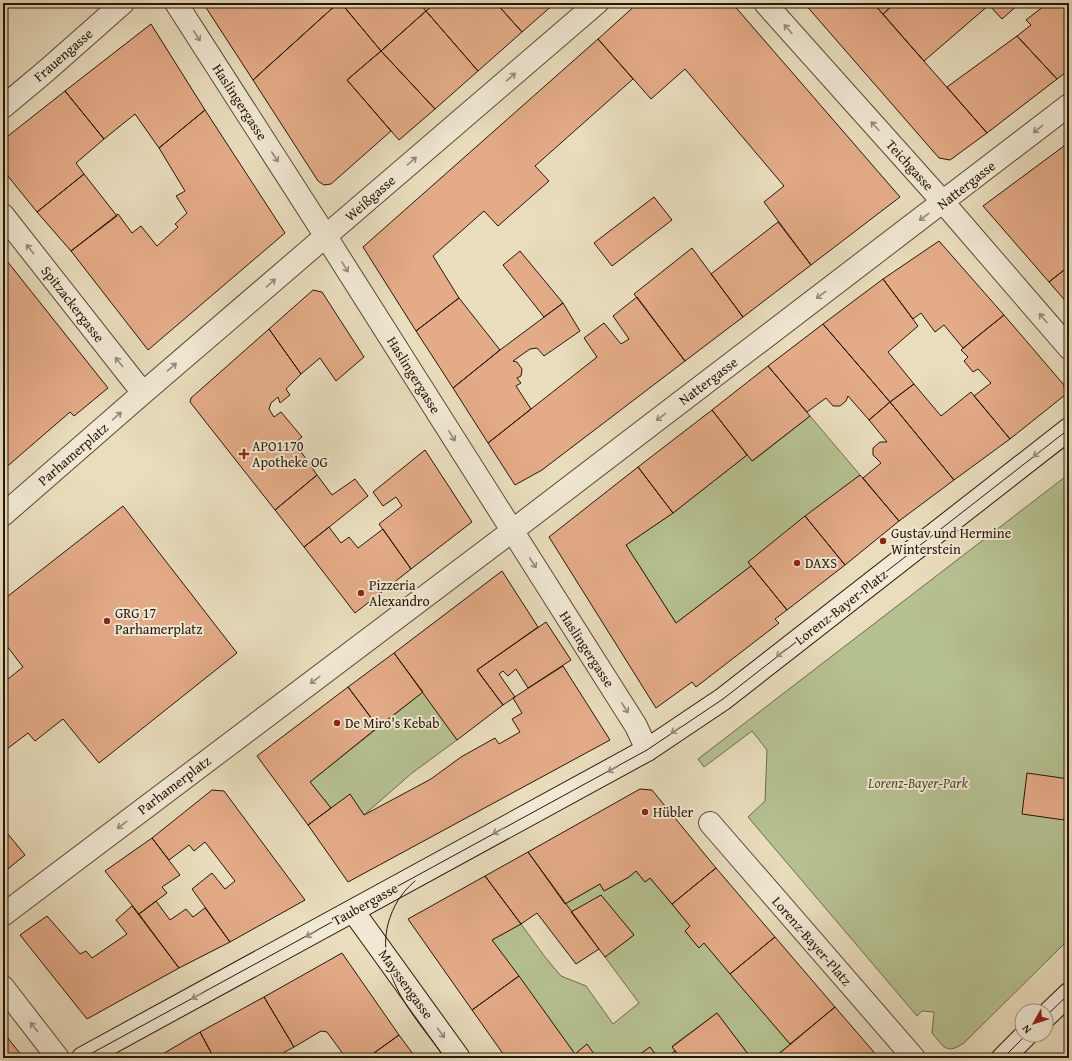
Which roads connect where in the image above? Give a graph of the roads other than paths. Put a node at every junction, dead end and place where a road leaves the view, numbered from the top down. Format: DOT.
graph roads {
  1 [pos="123,3"];
  2 [pos="176,3"];
  3 [pos="597,3"];
  4 [pos="765,3"];
  5 [pos="1069,105"];
  6 [pos="3,107"];
  7 [pos="943,202"];
  8 [pos="3,215"];
  9 [pos="325,236"];
  10 [pos="1069,348"];
  11 [pos="143,393"];
  12 [pos="1069,429"];
  13 [pos="3,515"];
  14 [pos="512,531"];
  15 [pos="346,656"];
  16 [pos="647,750"];
  17 [pos="710,823"];
  18 [pos="353,910"];
  19 [pos="3,915"];
  20 [pos="3,987"];
  21 [pos="1069,994"];
  22 [pos="1054,1008"];
  23 [pos="1018,1043"];
  24 [pos="58,1058"];
  25 [pos="83,1058"];
  26 [pos="458,1058"];
  27 [pos="914,1058"];
  28 [pos="1003,1058"];
  1 -- 6 [label="street, Frauengasse"];
  2 -- 9 [label="street, Haslingergasse, one-way"];
  9 -- 3 [label="street, Weißgasse, one-way"];
  7 -- 4 [label="street, Teichgasse, one-way"];
  5 -- 7 [label="street, Nattergasse, one-way"];
  10 -- 7 [label="street, Teichgasse, one-way"];
  7 -- 14 [label="street, Nattergasse, one-way"];
  11 -- 8 [label="street, Spitzackergasse, one-way"];
  11 -- 9 [label="street, Weißgasse, one-way"];
  9 -- 14 [label="street, Haslingergasse, one-way"];
  13 -- 11 [label="street, Parhamerplatz, one-way"];
  12 -- 16 [label="street, Lorenz-Bayer-Platz, one-way"];
  14 -- 15 [label="street, Nattergasse"];
  14 -- 16 [label="street, Haslingergasse, one-way"];
  15 -- 19 [label="street, Parhamerplatz, one-way"];
  16 -- 18 [label="street, Taubergasse, one-way"];
  17 -- 27 [label="street, Lorenz-Bayer-Platz"];
  18 -- 25 [label="street, Taubergasse, one-way"];
  18 -- 26 [label="street, Mayssengasse, one-way"];
  24 -- 20 [label="street, one-way"];
  21 -- 22 [label="street"];
  23 -- 28 [label="street"];
}
